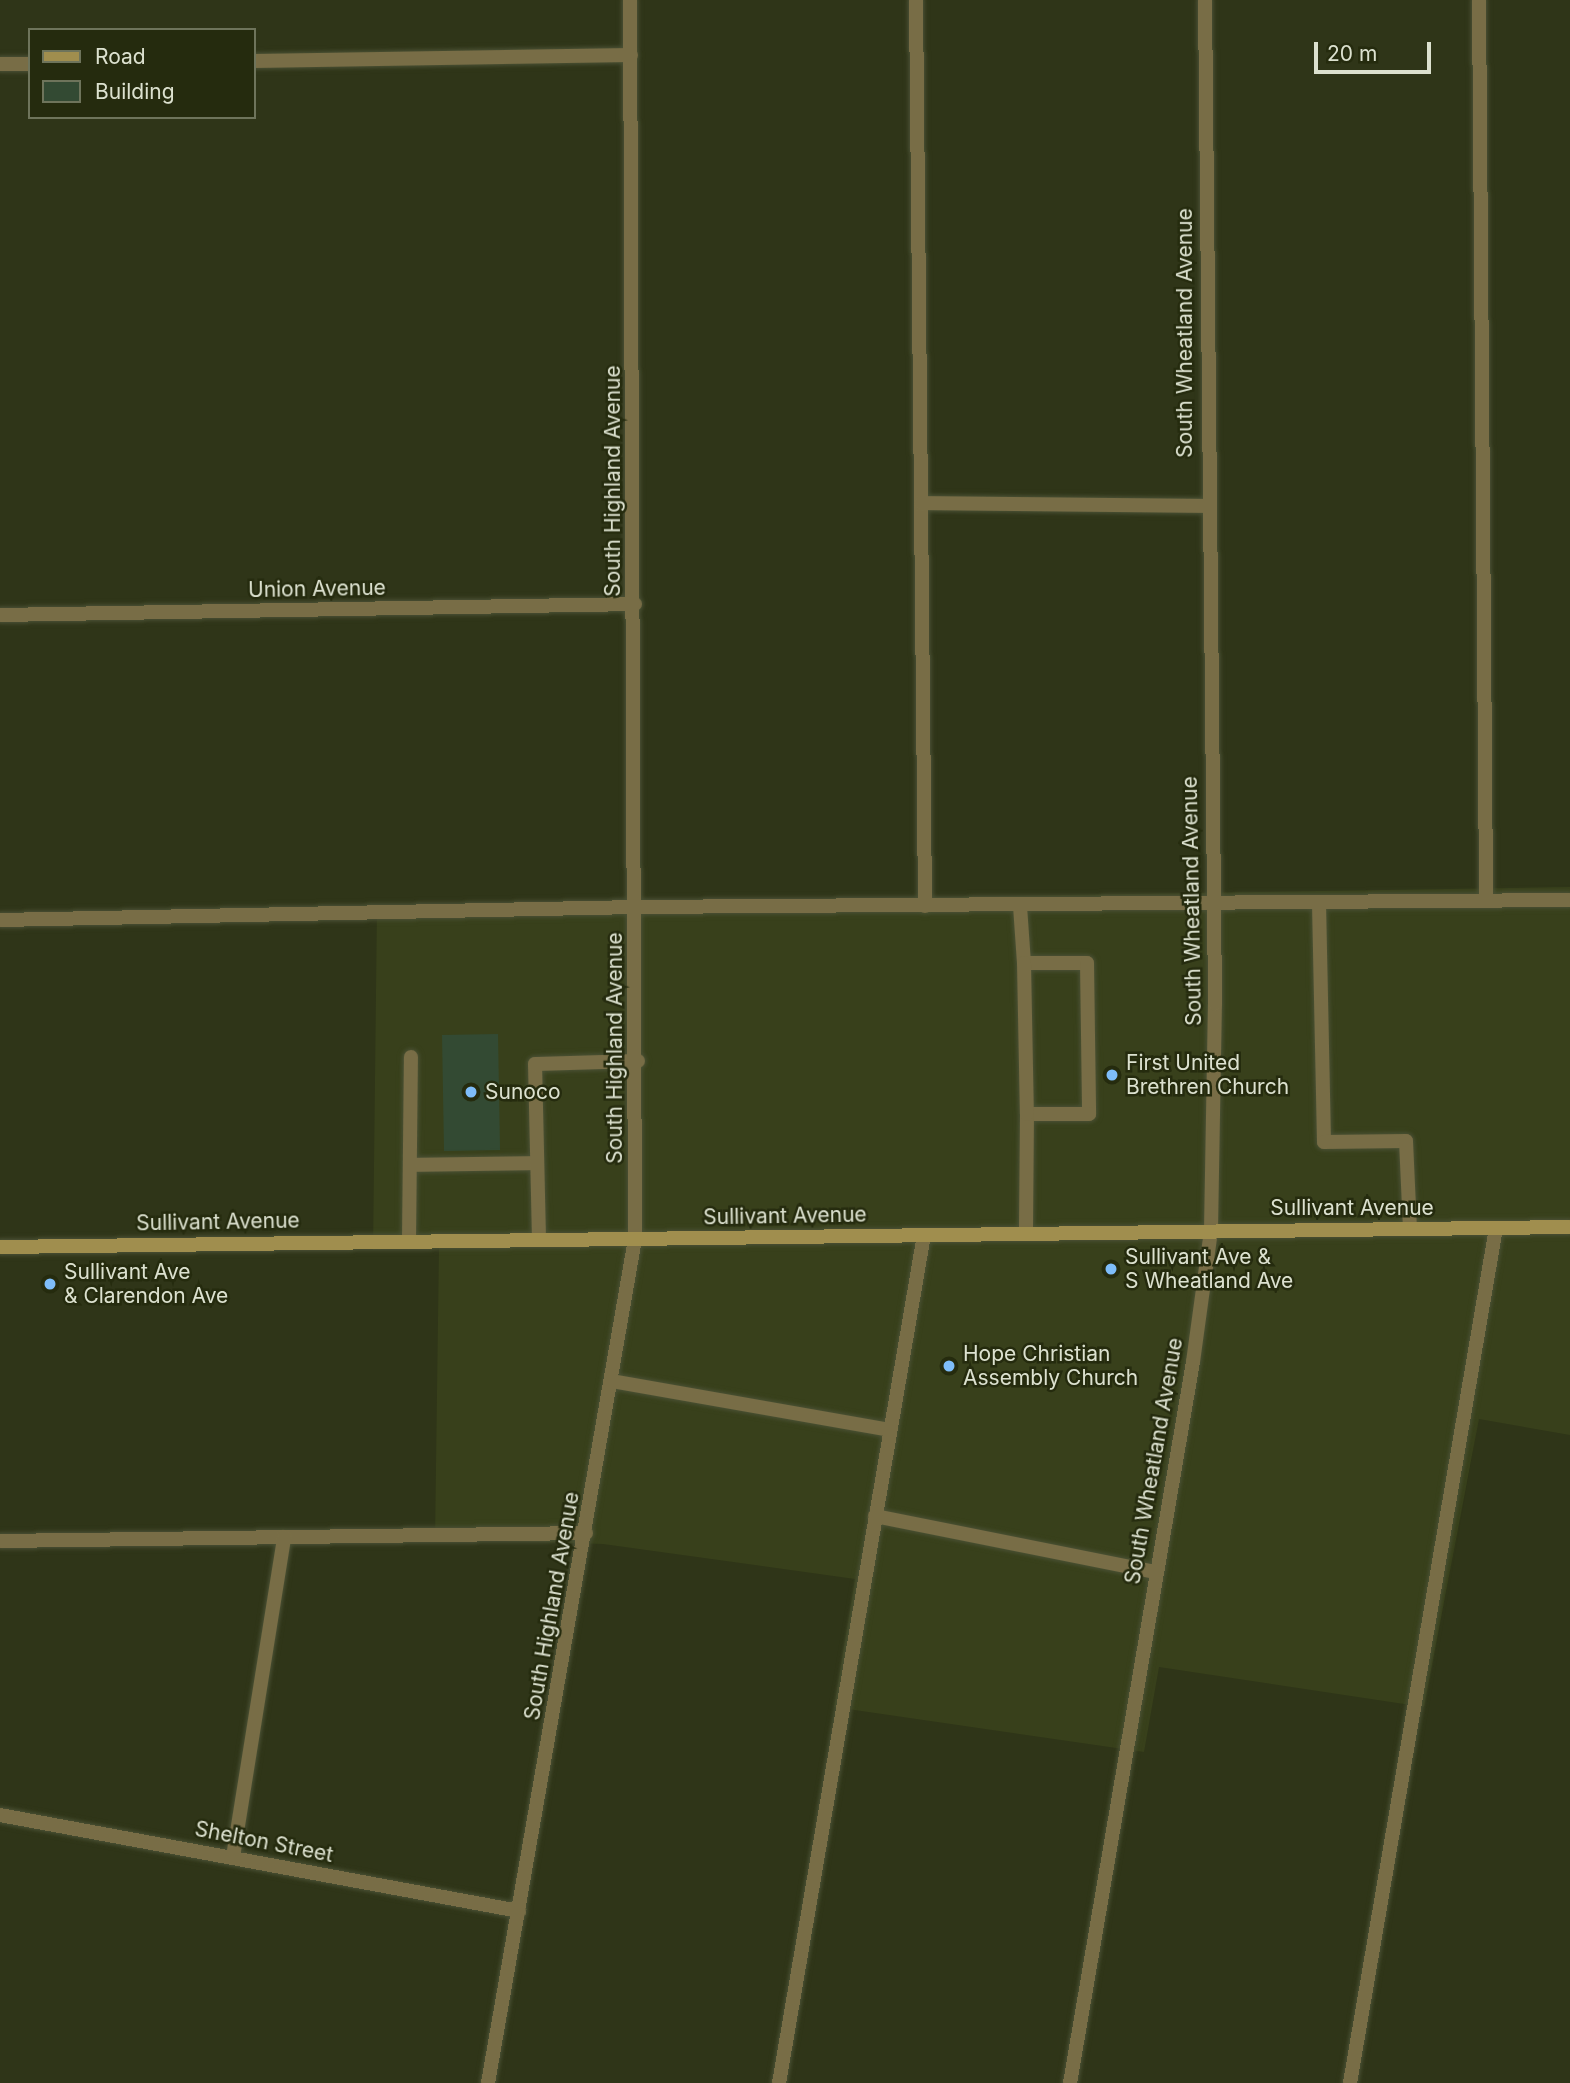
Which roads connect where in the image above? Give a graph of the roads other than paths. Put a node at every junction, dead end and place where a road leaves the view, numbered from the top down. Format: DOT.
graph roads {
  1 [pos="630,0"];
  2 [pos="916,0"];
  3 [pos="1205,0"];
  4 [pos="1479,0"];
  5 [pos="631,55"];
  6 [pos="256,61"];
  7 [pos="0,64"];
  8 [pos="28,64"];
  9 [pos="921,503"];
  10 [pos="1208,506"];
  11 [pos="635,604"];
  12 [pos="0,615"];
  13 [pos="1570,900"];
  14 [pos="1486,901"];
  15 [pos="1319,903"];
  16 [pos="1214,905"];
  17 [pos="925,906"];
  18 [pos="1020,906"];
  19 [pos="637,907"];
  20 [pos="0,920"];
  21 [pos="1024,963"];
  22 [pos="411,1057"];
  23 [pos="638,1061"];
  24 [pos="1027,1114"];
  25 [pos="537,1163"];
  26 [pos="411,1165"];
  27 [pos="1570,1227"];
  28 [pos="1496,1228"];
  29 [pos="1410,1229"];
  30 [pos="1211,1230"];
  31 [pos="1026,1234"];
  32 [pos="924,1235"];
  33 [pos="635,1238"];
  34 [pos="539,1239"];
  35 [pos="410,1241"];
  36 [pos="0,1247"];
  37 [pos="612,1381"];
  38 [pos="890,1430"];
  39 [pos="875,1516"];
  40 [pos="586,1533"];
  41 [pos="284,1537"];
  42 [pos="0,1541"];
  43 [pos="1156,1572"];
  44 [pos="0,1815"];
  45 [pos="233,1857"];
  46 [pos="519,1911"];
  47 [pos="488,2083"];
  48 [pos="779,2083"];
  49 [pos="1070,2083"];
  50 [pos="1350,2083"];
  1 -- 5 [label="street, South Highland Avenue"];
  2 -- 9 [label="street"];
  3 -- 10 [label="street, South Wheatland Avenue"];
  4 -- 14 [label="street"];
  5 -- 6 [label="street"];
  5 -- 11 [label="street, South Highland Avenue"];
  7 -- 8 [label="street"];
  9 -- 10 [label="street"];
  9 -- 17 [label="street"];
  10 -- 16 [label="street, South Wheatland Avenue"];
  11 -- 12 [label="street, Union Avenue"];
  11 -- 19 [label="street, South Highland Avenue"];
  13 -- 14 [label="street"];
  14 -- 15 [label="street"];
  15 -- 16 [label="street"];
  15 -- 29 [label="street"];
  16 -- 18 [label="street"];
  16 -- 30 [label="street, South Wheatland Avenue"];
  17 -- 18 [label="street"];
  17 -- 19 [label="street"];
  18 -- 21 [label="street"];
  19 -- 20 [label="street"];
  19 -- 23 [label="street, South Highland Avenue"];
  21 -- 24 [label="street"];
  21 -- 24 [label="street"];
  22 -- 26 [label="street"];
  23 -- 25 [label="street"];
  23 -- 33 [label="street, South Highland Avenue"];
  24 -- 31 [label="street"];
  25 -- 26 [label="street"];
  25 -- 34 [label="street"];
  26 -- 35 [label="street"];
  27 -- 28 [label="main road, Sullivant Avenue"];
  28 -- 29 [label="main road, Sullivant Avenue"];
  28 -- 50 [label="street"];
  29 -- 30 [label="main road, Sullivant Avenue"];
  30 -- 31 [label="main road, Sullivant Avenue"];
  30 -- 43 [label="street, South Wheatland Avenue"];
  31 -- 32 [label="main road, Sullivant Avenue"];
  32 -- 33 [label="main road, Sullivant Avenue"];
  32 -- 38 [label="street"];
  33 -- 34 [label="main road, Sullivant Avenue"];
  33 -- 37 [label="street, South Highland Avenue"];
  34 -- 35 [label="main road, Sullivant Avenue"];
  35 -- 36 [label="main road, Sullivant Avenue"];
  37 -- 38 [label="street"];
  37 -- 40 [label="street, South Highland Avenue"];
  38 -- 39 [label="street"];
  39 -- 43 [label="street"];
  39 -- 48 [label="street"];
  40 -- 41 [label="street"];
  40 -- 46 [label="street, South Highland Avenue"];
  41 -- 42 [label="street"];
  41 -- 45 [label="street"];
  43 -- 49 [label="street, South Wheatland Avenue"];
  44 -- 45 [label="street, Shelton Street"];
  45 -- 46 [label="street, Shelton Street"];
  46 -- 47 [label="street, South Highland Avenue"];
}
